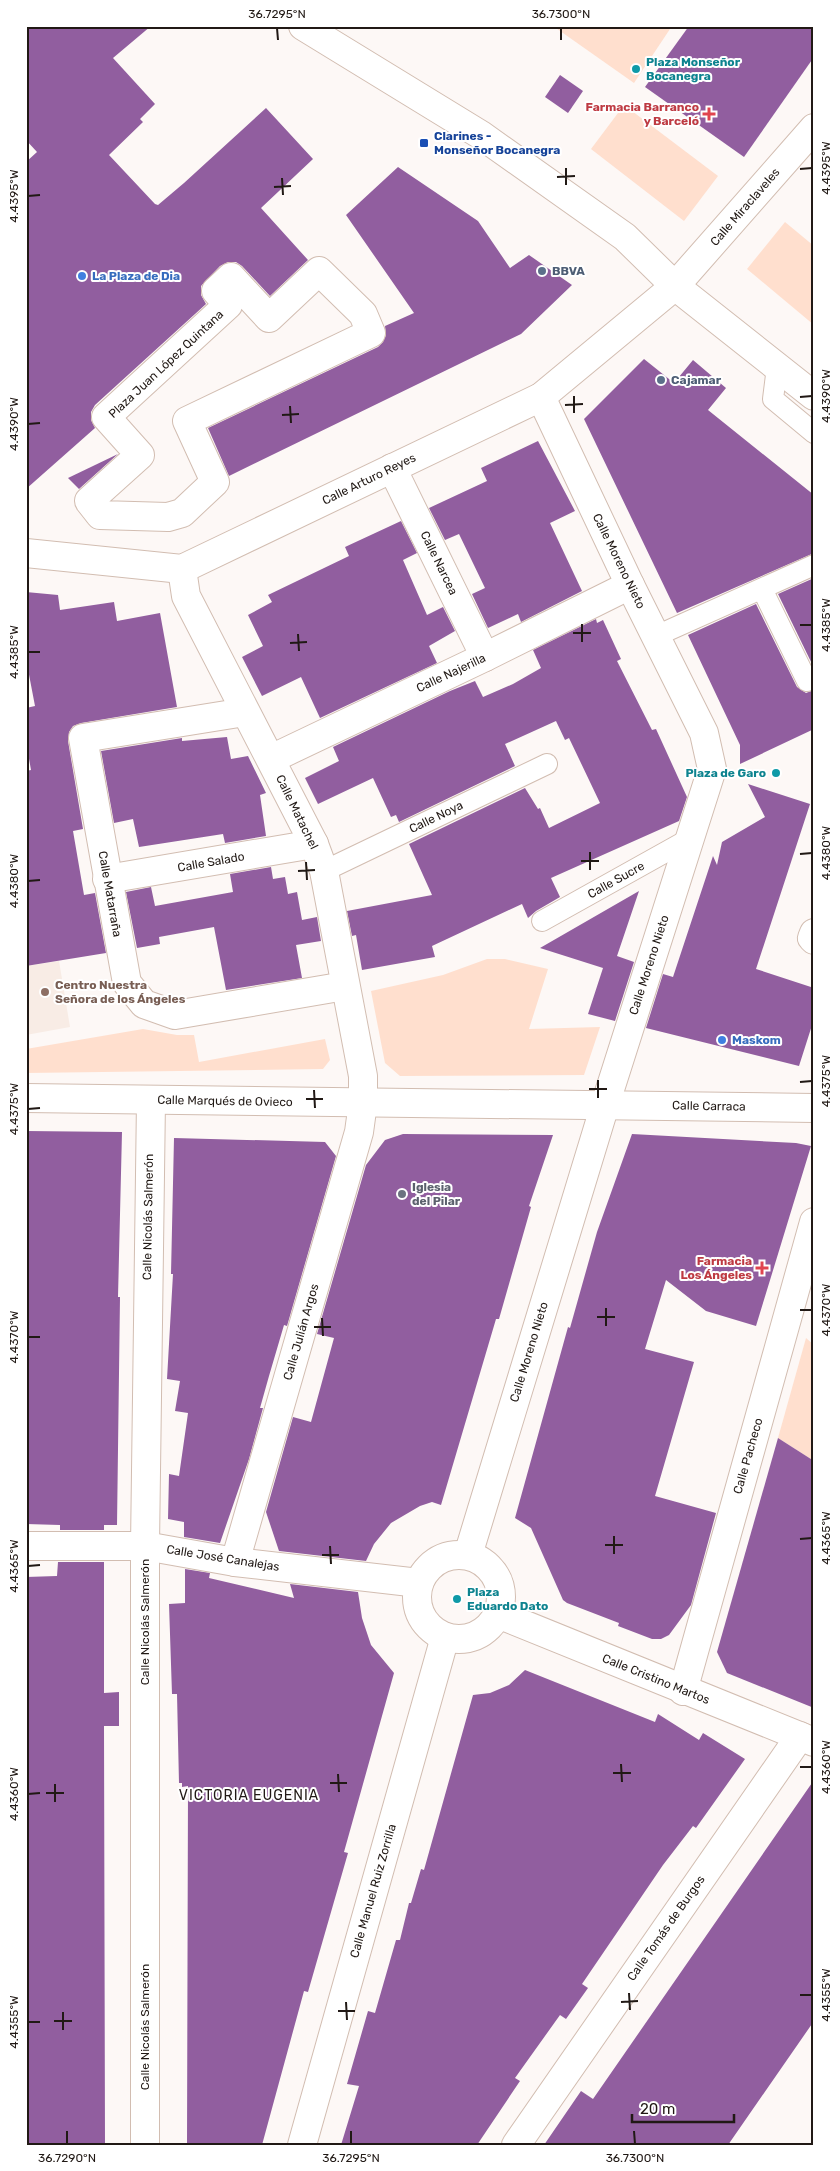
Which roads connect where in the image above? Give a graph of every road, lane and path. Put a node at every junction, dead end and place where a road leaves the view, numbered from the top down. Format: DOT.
graph roads {
  1 [pos="303,26"];
  2 [pos="814,128"];
  3 [pos="319,271"];
  4 [pos="675,286"];
  5 [pos="777,367"];
  6 [pos="814,396"];
  7 [pos="541,397"];
  8 [pos="814,433"];
  9 [pos="392,468"];
  10 [pos="26,553"];
  11 [pos="814,565"];
  12 [pos="182,569"];
  13 [pos="630,585"];
  14 [pos="762,589"];
  15 [pos="656,636"];
  16 [pos="485,657"];
  17 [pos="807,681"];
  18 [pos="246,712"];
  19 [pos="271,759"];
  20 [pos="547,764"];
  21 [pos="689,839"];
  22 [pos="314,844"];
  23 [pos="324,871"];
  24 [pos="107,879"];
  25 [pos="542,921"];
  26 [pos="814,933"];
  27 [pos="814,940"];
  28 [pos="345,986"];
  29 [pos="26,1098"];
  30 [pos="151,1100"];
  31 [pos="364,1103"];
  32 [pos="605,1105"];
  33 [pos="814,1108"];
  34 [pos="814,1222"];
  35 [pos="26,1546"];
  36 [pos="145,1546"];
  37 [pos="468,1555"];
  38 [pos="235,1562"];
  39 [pos="419,1583"];
  40 [pos="498,1614"];
  41 [pos="445,1637"];
  42 [pos="683,1691"];
  43 [pos="807,1739"];
  44 [pos="145,2145"];
  45 [pos="302,2145"];
  46 [pos="516,2145"];
  1 -- 4 [label="street"];
  2 -- 4 [label="street, Calle Miraclaveles"];
  3 -- 3 [label="street, Plaza Juan López Quintana"];
  4 -- 5 [label="street"];
  4 -- 7 [label="street, Calle Arturo Reyes"];
  5 -- 6 [label="street"];
  5 -- 8 [label="lane"];
  7 -- 9 [label="street, Calle Arturo Reyes"];
  7 -- 13 [label="street, Calle Moreno Nieto"];
  9 -- 12 [label="street, Calle Arturo Reyes"];
  9 -- 16 [label="street, Calle Narcea"];
  10 -- 12 [label="street"];
  11 -- 14 [label="lane"];
  12 -- 18 [label="street, Calle Matachel"];
  13 -- 15 [label="street, Calle Moreno Nieto"];
  13 -- 16 [label="street, Calle Najerilla"];
  14 -- 15 [label="lane"];
  14 -- 17 [label="lane"];
  15 -- 21 [label="street, Calle Moreno Nieto"];
  16 -- 19 [label="street, Calle Najerilla"];
  18 -- 19 [label="street, Calle Matachel"];
  18 -- 24 [label="street, Calle Matarraña"];
  19 -- 22 [label="street, Calle Matachel"];
  20 -- 23 [label="lane, Calle Noya"];
  21 -- 25 [label="lane, Calle Sucre"];
  21 -- 32 [label="street, Calle Moreno Nieto"];
  22 -- 23 [label="street, Calle Matachel"];
  22 -- 24 [label="street, Calle Salado"];
  23 -- 28 [label="street, Calle Matachel"];
  24 -- 28 [label="street, Calle Matarraña"];
  26 -- 27 [label="street"];
  28 -- 31 [label="street, Calle Matachel"];
  29 -- 30 [label="street, Calle Marqués de Ovieco"];
  30 -- 31 [label="street, Calle Marqués de Ovieco"];
  30 -- 36 [label="street, Calle Nicolás Salmerón"];
  31 -- 32 [label="street, Calle Marqués de Ovieco"];
  31 -- 38 [label="street, Calle Julián Argos"];
  32 -- 33 [label="street, Calle Carraca"];
  32 -- 37 [label="street, Calle Moreno Nieto"];
  34 -- 42 [label="street, Calle Pacheco"];
  35 -- 36 [label="street, Calle José Canalejas"];
  36 -- 38 [label="street, Calle José Canalejas"];
  36 -- 44 [label="street, Calle Nicolás Salmerón"];
  37 -- 39 [label="street"];
  37 -- 40 [label="street"];
  38 -- 39 [label="street, Calle José Canalejas"];
  39 -- 41 [label="street"];
  40 -- 41 [label="street"];
  40 -- 42 [label="street, Calle Cristino Martos"];
  41 -- 45 [label="street, Calle Manuel Ruiz Zorrilla"];
  42 -- 43 [label="street, Calle Cristino Martos"];
  43 -- 46 [label="street, Calle Tomás de Burgos"];
}
